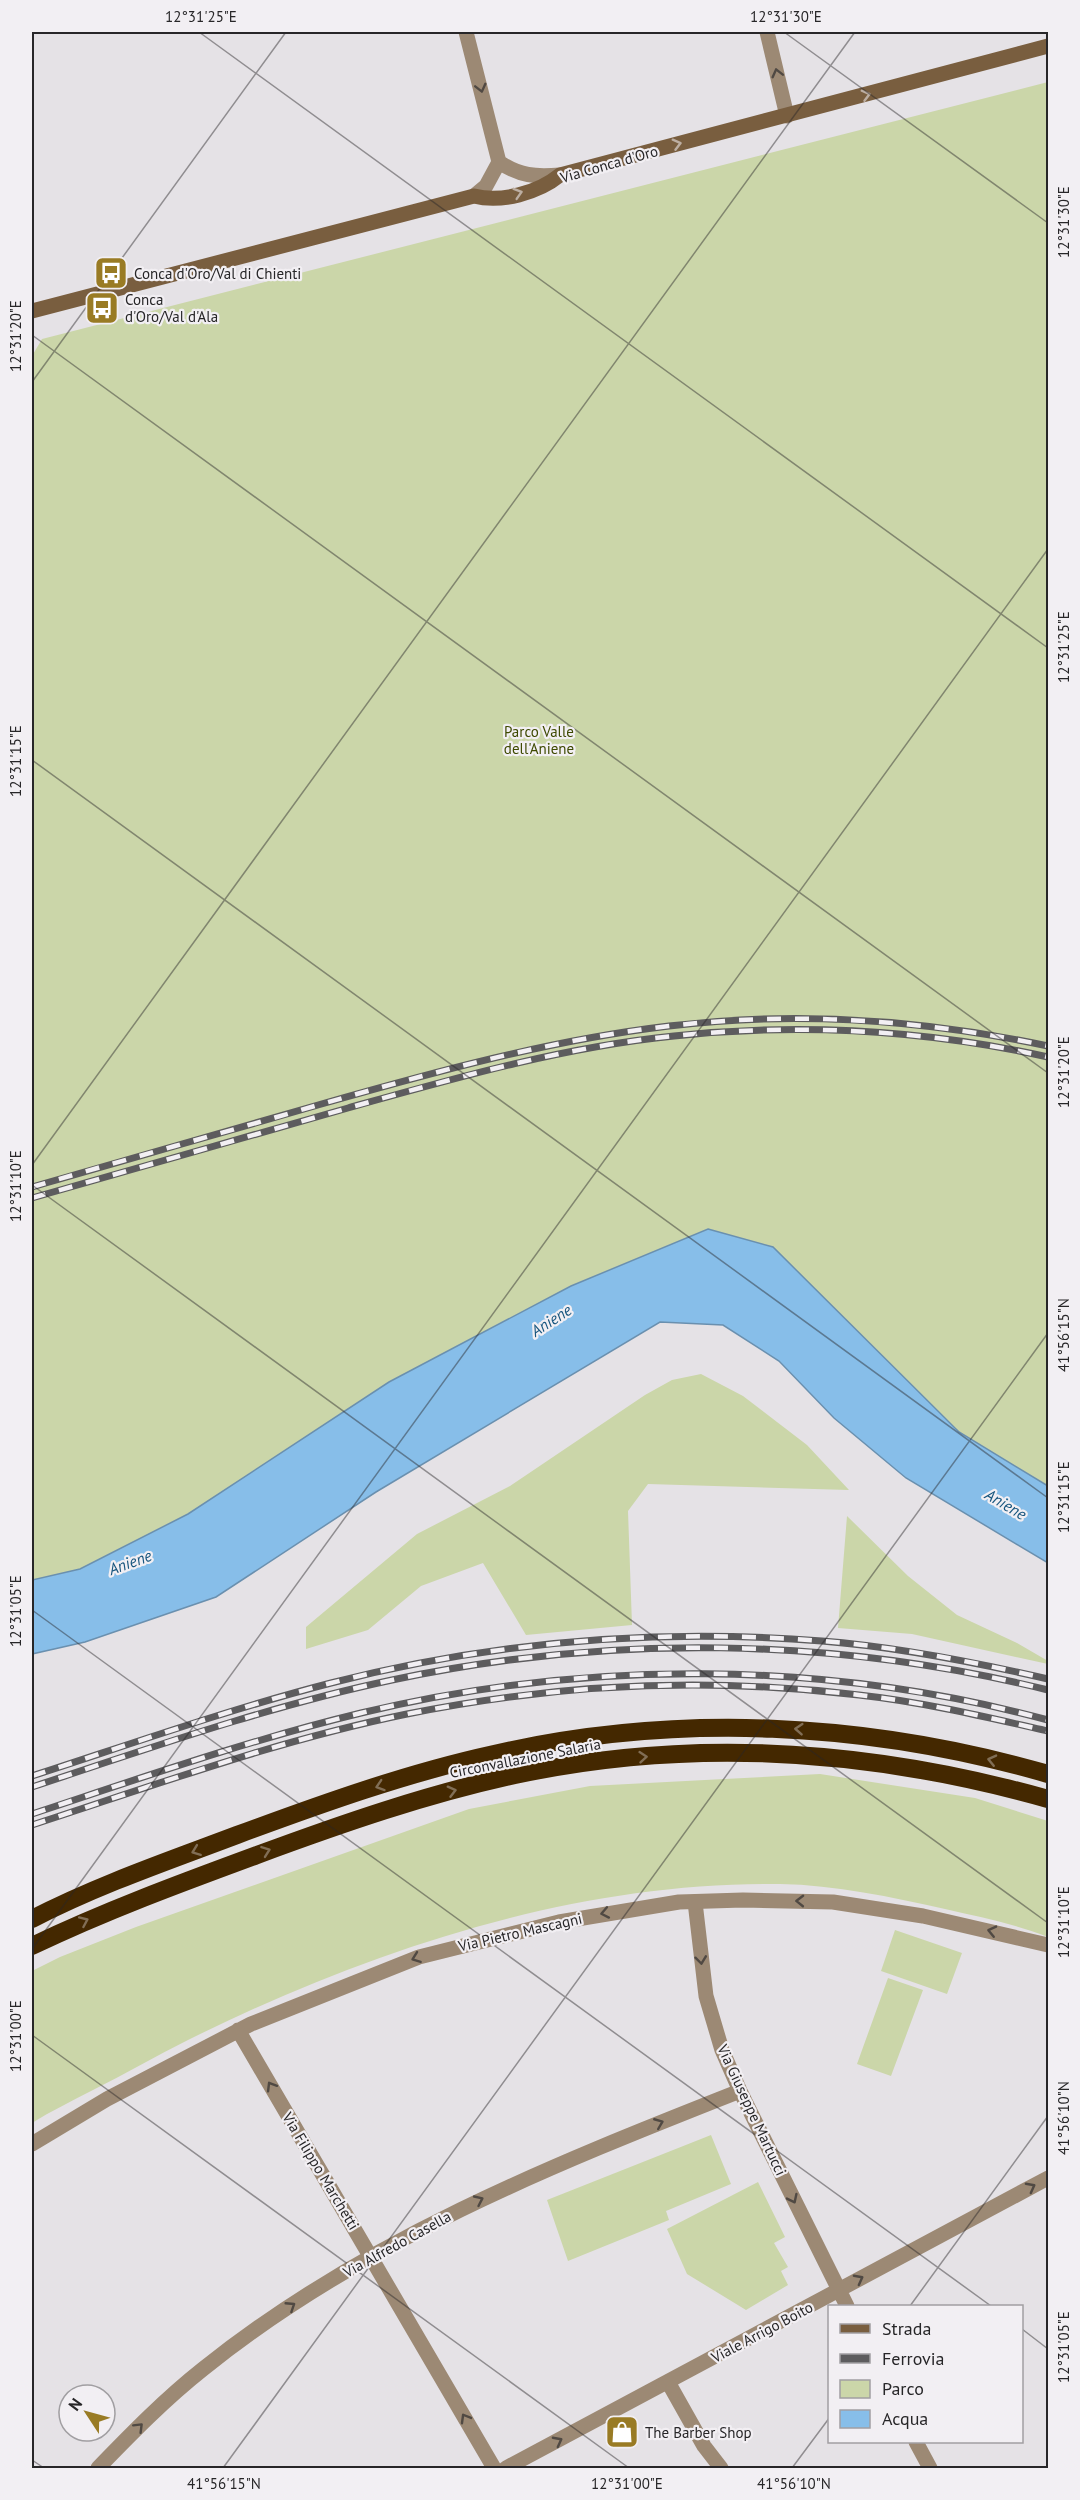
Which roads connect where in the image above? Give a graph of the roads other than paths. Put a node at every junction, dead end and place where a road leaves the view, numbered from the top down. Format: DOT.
graph roads {
  1 [pos="466,32"];
  2 [pos="767,32"];
  3 [pos="1048,46"];
  4 [pos="787,116"];
  5 [pos="499,162"];
  6 [pos="560,175"];
  7 [pos="474,196"];
  8 [pos="32,311"];
  9 [pos="1048,1774"];
  10 [pos="1048,1800"];
  11 [pos="695,1902"];
  12 [pos="32,1918"];
  13 [pos="1048,1945"];
  14 [pos="32,1946"];
  15 [pos="238,2030"];
  16 [pos="740,2091"];
  17 [pos="32,2144"];
  18 [pos="1048,2178"];
  19 [pos="372,2256"];
  20 [pos="839,2290"];
  21 [pos="846,2305"];
  22 [pos="668,2382"];
  23 [pos="917,2443"];
  24 [pos="98,2469"];
  25 [pos="494,2469"];
  26 [pos="506,2469"];
  27 [pos="721,2469"];
  28 [pos="930,2469"];
  1 -- 5 [label="street, one-way"];
  4 -- 2 [label="street, one-way"];
  4 -- 3 [label="street, Via Conca d'Oro, one-way"];
  6 -- 4 [label="street, Via Conca d'Oro, one-way"];
  5 -- 6 [label="street"];
  5 -- 7 [label="street"];
  7 -- 6 [label="street, Via Conca d'Oro, one-way"];
  7 -- 8 [label="street, Via Conca d'Oro"];
  9 -- 12 [label="highway, Circonvallazione Salaria, one-way"];
  14 -- 10 [label="highway, Circonvallazione Salaria, one-way"];
  13 -- 11 [label="street, Via Pietro Mascagni, one-way"];
  11 -- 15 [label="street, Via Pietro Mascagni, one-way"];
  11 -- 16 [label="street, Via Giuseppe Martucci, one-way"];
  15 -- 17 [label="street, Via Pietro Mascagni"];
  19 -- 15 [label="street, Via Filippo Marchetti, one-way"];
  19 -- 16 [label="street, Via Alfredo Casella, one-way"];
  16 -- 20 [label="street, Via Giuseppe Martucci, one-way"];
  20 -- 18 [label="street, Viale Arrigo Boito, one-way"];
  24 -- 19 [label="street, Via Alfredo Casella, one-way"];
  25 -- 19 [label="street, Via Filippo Marchetti, one-way"];
  20 -- 21 [label="street, Via Giuseppe Martucci"];
  20 -- 22 [label="street, Viale Arrigo Boito"];
  26 -- 22 [label="street, Viale Arrigo Boito, one-way"];
  22 -- 27 [label="street"];
  23 -- 28 [label="street"];
}
